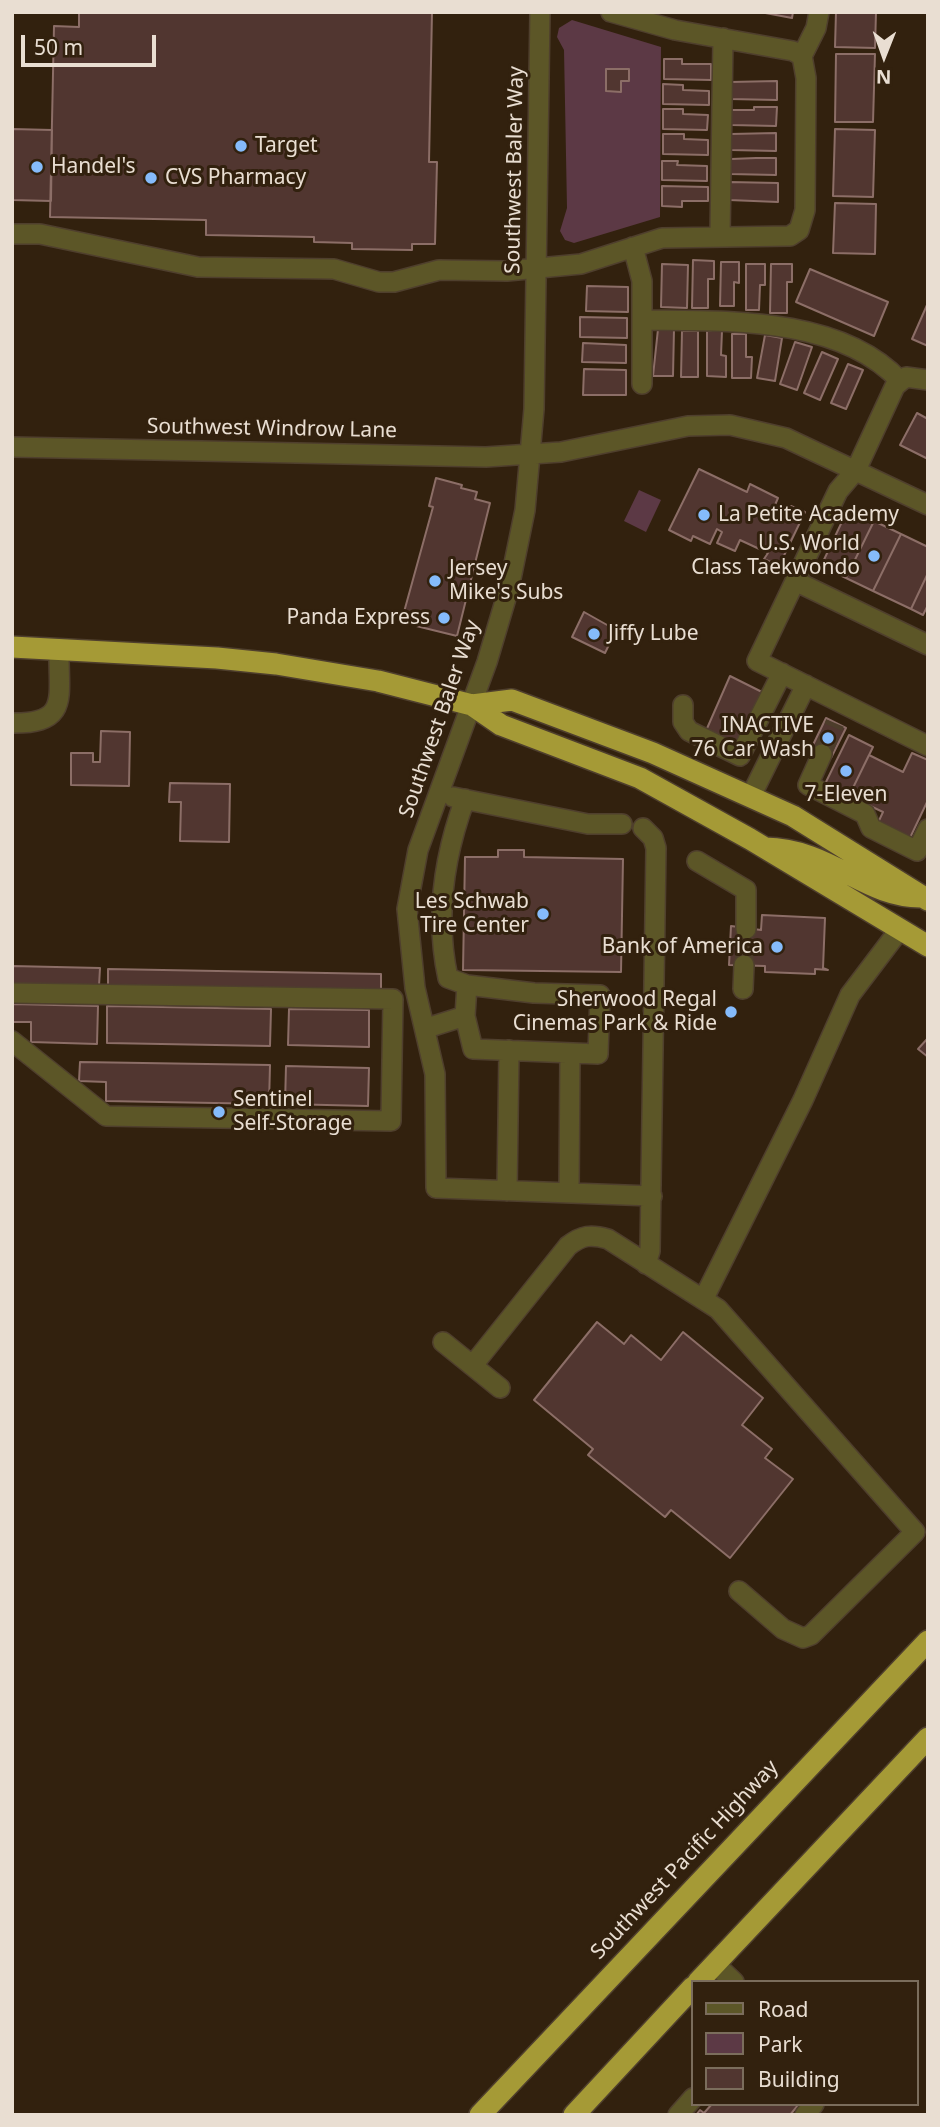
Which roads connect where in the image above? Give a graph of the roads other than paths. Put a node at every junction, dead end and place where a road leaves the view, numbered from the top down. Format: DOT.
graph roads {
  1 [pos="540,12"];
  2 [pos="819,12"];
  3 [pos="619,13"];
  4 [pos="723,38"];
  5 [pos="802,57"];
  6 [pos="12,234"];
  7 [pos="720,236"];
  8 [pos="633,247"];
  9 [pos="536,266"];
  10 [pos="644,320"];
  11 [pos="928,380"];
  12 [pos="900,381"];
  13 [pos="642,384"];
  14 [pos="12,447"];
  15 [pos="530,455"];
  16 [pos="856,470"];
  17 [pos="928,505"];
  18 [pos="795,581"];
  19 [pos="928,645"];
  20 [pos="12,647"];
  21 [pos="59,649"];
  22 [pos="782,673"];
  23 [pos="806,685"];
  24 [pos="844,704"];
  25 [pos="472,705"];
  26 [pos="683,705"];
  27 [pos="12,723"];
  28 [pos="835,723"];
  29 [pos="928,747"];
  30 [pos="822,754"];
  31 [pos="438,793"];
  32 [pos="751,796"];
  33 [pos="465,799"];
  34 [pos="621,824"];
  35 [pos="643,828"];
  36 [pos="928,829"];
  37 [pos="763,848"];
  38 [pos="697,861"];
  39 [pos="926,896"];
  40 [pos="746,929"];
  41 [pos="900,929"];
  42 [pos="928,946"];
  43 [pos="744,965"];
  44 [pos="467,985"];
  45 [pos="743,989"];
  46 [pos="12,993"];
  47 [pos="465,1016"];
  48 [pos="426,1028"];
  49 [pos="12,1041"];
  50 [pos="509,1050"];
  51 [pos="570,1053"];
  52 [pos="507,1191"];
  53 [pos="569,1193"];
  54 [pos="652,1196"];
  55 [pos="646,1264"];
  56 [pos="704,1297"];
  57 [pos="443,1342"];
  58 [pos="473,1365"];
  59 [pos="500,1388"];
  60 [pos="739,1591"];
  61 [pos="928,1641"];
  62 [pos="928,1738"];
  63 [pos="715,1964"];
  64 [pos="700,1980"];
  65 [pos="732,1980"];
  66 [pos="692,1988"];
  67 [pos="692,2099"];
  68 [pos="480,2115"];
  69 [pos="574,2115"];
  70 [pos="678,2115"];
  1 -- 9 [label="street, Southwest Baler Way"];
  2 -- 5 [label="street"];
  3 -- 4 [label="street"];
  4 -- 5 [label="street"];
  4 -- 7 [label="street"];
  5 -- 7 [label="street"];
  6 -- 9 [label="street"];
  7 -- 8 [label="street"];
  8 -- 9 [label="street"];
  8 -- 10 [label="street"];
  9 -- 15 [label="street, Southwest Baler Way"];
  10 -- 12 [label="street"];
  10 -- 13 [label="street"];
  11 -- 12 [label="street"];
  12 -- 16 [label="street"];
  14 -- 15 [label="street, Southwest Windrow Lane"];
  15 -- 16 [label="street, Southwest Windrow Lane"];
  15 -- 25 [label="street, Southwest Baler Way"];
  16 -- 17 [label="street, Southwest Windrow Lane"];
  16 -- 18 [label="street"];
  18 -- 19 [label="street"];
  18 -- 22 [label="street"];
  20 -- 21 [label="highway"];
  21 -- 25 [label="highway"];
  21 -- 27 [label="street"];
  22 -- 23 [label="street"];
  22 -- 26 [label="street"];
  23 -- 24 [label="street"];
  23 -- 32 [label="street"];
  24 -- 28 [label="street"];
  24 -- 29 [label="street"];
  25 -- 31 [label="street, Southwest Baler Way"];
  25 -- 32 [label="highway"];
  25 -- 37 [label="highway"];
  30 -- 36 [label="street"];
  31 -- 33 [label="street"];
  31 -- 48 [label="street, Southwest Baler Way"];
  32 -- 39 [label="highway"];
  33 -- 34 [label="street"];
  33 -- 44 [label="street"];
  35 -- 54 [label="street"];
  37 -- 39 [label="highway"];
  37 -- 41 [label="highway"];
  38 -- 40 [label="street"];
  41 -- 42 [label="highway"];
  41 -- 56 [label="street"];
  43 -- 45 [label="street"];
  44 -- 47 [label="street"];
  44 -- 51 [label="street"];
  46 -- 49 [label="street"];
  47 -- 48 [label="street"];
  47 -- 50 [label="street"];
  48 -- 52 [label="street, Southwest Baler Way"];
  50 -- 51 [label="street"];
  50 -- 52 [label="street"];
  51 -- 53 [label="street"];
  52 -- 53 [label="street"];
  53 -- 54 [label="street"];
  54 -- 55 [label="street"];
  55 -- 56 [label="street"];
  55 -- 58 [label="street"];
  56 -- 60 [label="street"];
  57 -- 58 [label="street"];
  58 -- 59 [label="street"];
  61 -- 68 [label="highway, Southwest Pacific Highway"];
  62 -- 63 [label="highway"];
  63 -- 64 [label="highway"];
  63 -- 65 [label="street"];
  66 -- 69 [label="highway"];
  67 -- 70 [label="street"];
}
